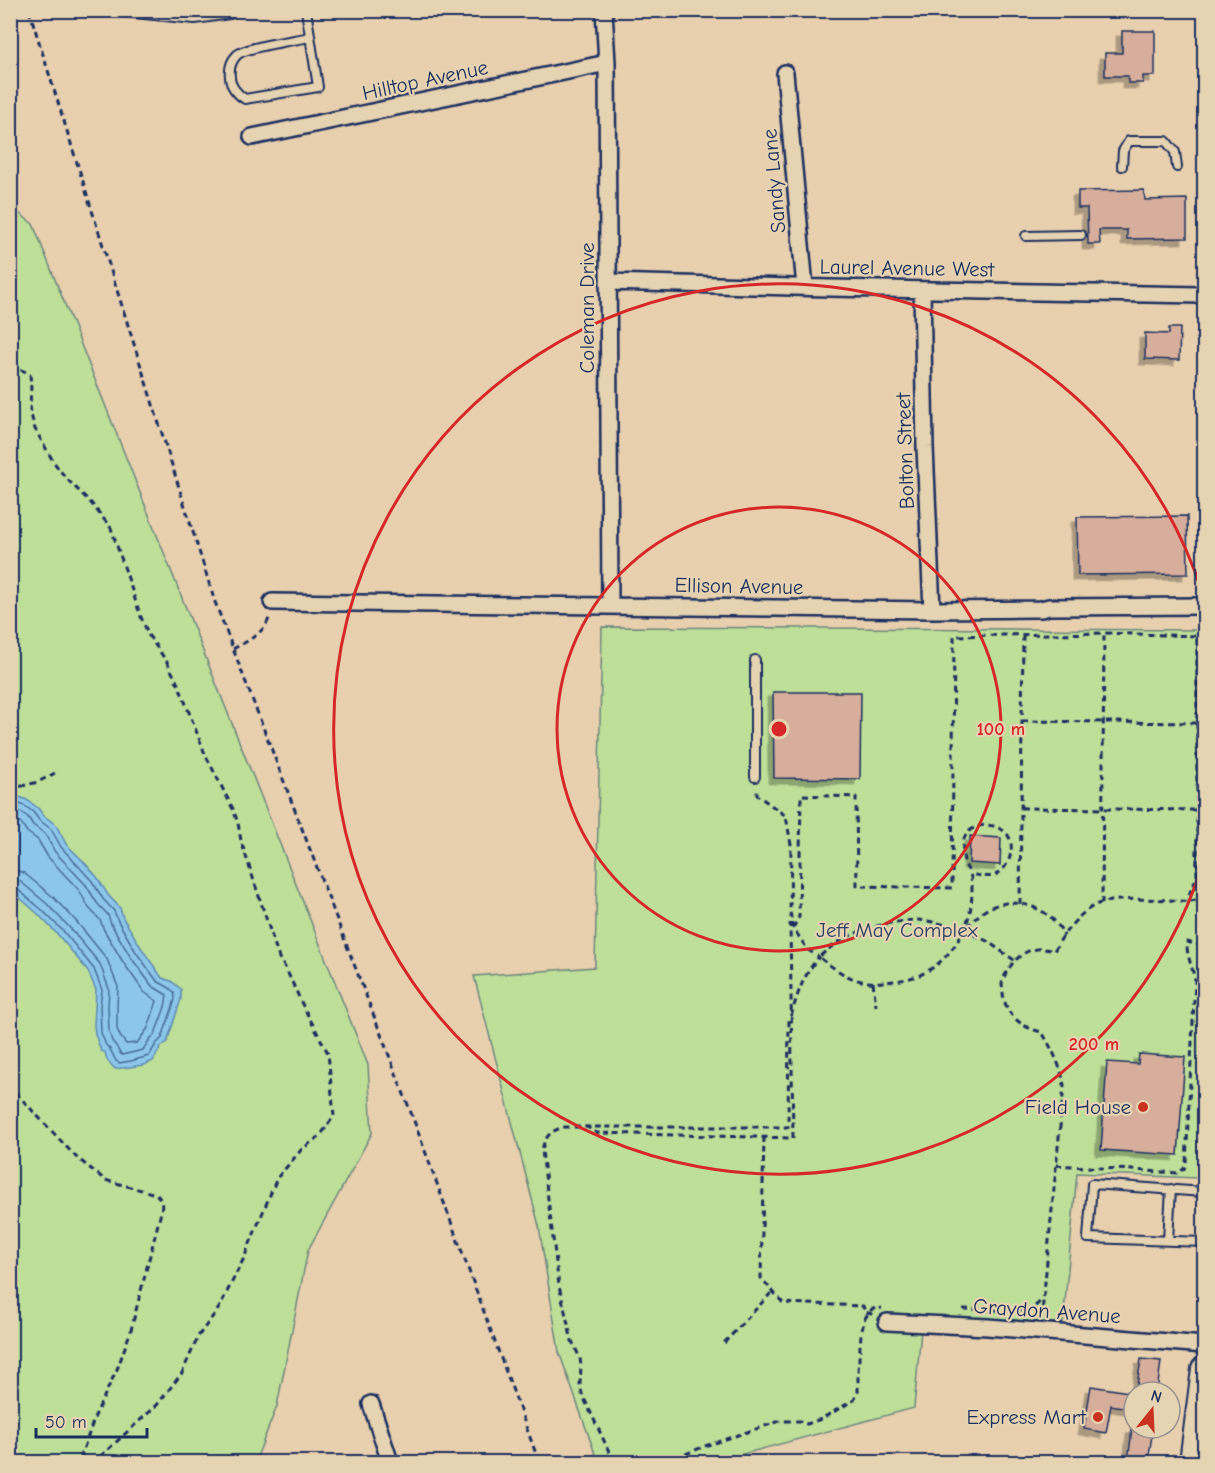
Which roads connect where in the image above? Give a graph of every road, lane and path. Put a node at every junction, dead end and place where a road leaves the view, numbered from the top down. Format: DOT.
graph roads {
  1 [pos="29,10"];
  2 [pos="103,10"];
  3 [pos="234,10"];
  4 [pos="306,10"];
  5 [pos="604,10"];
  6 [pos="310,38"];
  7 [pos="607,63"];
  8 [pos="785,73"];
  9 [pos="252,137"];
  10 [pos="1122,166"];
  11 [pos="1177,167"];
  12 [pos="1026,236"];
  13 [pos="1081,236"];
  14 [pos="608,282"];
  15 [pos="804,286"];
  16 [pos="922,290"];
  17 [pos="1204,294"];
  18 [pos="10,372"];
  19 [pos="272,602"];
  20 [pos="610,606"];
  21 [pos="1204,606"];
  22 [pos="932,610"];
  23 [pos="1104,633"];
  24 [pos="1023,635"];
  25 [pos="233,649"];
  26 [pos="755,660"];
  27 [pos="1022,721"];
  28 [pos="1103,721"];
  29 [pos="1197,723"];
  30 [pos="55,773"];
  31 [pos="755,777"];
  32 [pos="10,789"];
  33 [pos="1021,808"];
  34 [pos="1103,809"];
  35 [pos="1197,810"];
  36 [pos="970,874"];
  37 [pos="1204,897"];
  38 [pos="1188,901"];
  39 [pos="1020,904"];
  40 [pos="1102,904"];
  41 [pos="790,912"];
  42 [pos="793,928"];
  43 [pos="964,930"];
  44 [pos="1064,936"];
  45 [pos="1204,949"];
  46 [pos="819,957"];
  47 [pos="1014,961"];
  48 [pos="873,982"];
  49 [pos="876,1006"];
  50 [pos="792,1013"];
  51 [pos="10,1084"];
  52 [pos="585,1126"];
  53 [pos="764,1137"];
  54 [pos="1056,1164"];
  55 [pos="1172,1189"];
  56 [pos="1204,1192"];
  57 [pos="1168,1240"];
  58 [pos="1204,1242"];
  59 [pos="773,1291"];
  60 [pos="1044,1298"];
  61 [pos="959,1309"];
  62 [pos="867,1313"];
  63 [pos="887,1315"];
  64 [pos="1033,1320"];
  65 [pos="724,1343"];
  66 [pos="1204,1345"];
  67 [pos="1204,1369"];
  68 [pos="371,1404"];
  69 [pos="79,1462"];
  70 [pos="94,1462"];
  71 [pos="390,1462"];
  72 [pos="539,1462"];
  73 [pos="614,1462"];
  74 [pos="666,1462"];
  75 [pos="1192,1462"];
  1 -- 25 [label="path"];
  2 -- 3 [label="lane"];
  4 -- 6 [label="lane"];
  5 -- 7 [label="street, Coleman Drive"];
  6 -- 6 [label="lane"];
  7 -- 9 [label="street, Hilltop Avenue"];
  7 -- 14 [label="street, Coleman Drive"];
  8 -- 15 [label="street, Sandy Lane"];
  10 -- 11 [label="lane"];
  12 -- 13 [label="lane"];
  14 -- 15 [label="street, Laurel Avenue West"];
  14 -- 20 [label="street, Coleman Drive"];
  15 -- 16 [label="street, Laurel Avenue West"];
  16 -- 17 [label="street, Laurel Avenue West"];
  16 -- 22 [label="street, Bolton Street"];
  18 -- 70 [label="path"];
  19 -- 20 [label="street, Ellison Avenue"];
  19 -- 25 [label="path"];
  20 -- 22 [label="street, Ellison Avenue"];
  21 -- 22 [label="street, Ellison Avenue"];
  23 -- 24 [label="path"];
  23 -- 28 [label="path"];
  23 -- 29 [label="path"];
  24 -- 27 [label="path"];
  24 -- 42 [label="path"];
  25 -- 72 [label="path"];
  26 -- 31 [label="lane"];
  27 -- 28 [label="path"];
  27 -- 33 [label="path"];
  28 -- 29 [label="path"];
  28 -- 34 [label="path"];
  29 -- 35 [label="path"];
  30 -- 32 [label="path"];
  31 -- 41 [label="path"];
  33 -- 34 [label="path"];
  33 -- 39 [label="path"];
  34 -- 35 [label="path"];
  34 -- 40 [label="path"];
  35 -- 38 [label="path"];
  36 -- 36 [label="path"];
  36 -- 43 [label="path"];
  37 -- 38 [label="path"];
  38 -- 40 [label="path"];
  39 -- 43 [label="path"];
  39 -- 44 [label="path"];
  40 -- 44 [label="path"];
  41 -- 42 [label="path"];
  41 -- 50 [label="path"];
  42 -- 46 [label="path"];
  43 -- 46 [label="path"];
  43 -- 47 [label="path"];
  43 -- 48 [label="path"];
  44 -- 47 [label="path"];
  45 -- 54 [label="path"];
  46 -- 48 [label="path"];
  46 -- 50 [label="path"];
  47 -- 54 [label="path"];
  48 -- 49 [label="path"];
  50 -- 52 [label="path"];
  50 -- 53 [label="path"];
  51 -- 69 [label="path"];
  52 -- 53 [label="path"];
  52 -- 73 [label="path"];
  53 -- 59 [label="path"];
  54 -- 60 [label="path"];
  55 -- 56 [label="lane"];
  55 -- 57 [label="lane"];
  55 -- 57 [label="lane"];
  57 -- 58 [label="lane"];
  59 -- 62 [label="path"];
  59 -- 65 [label="path"];
  60 -- 61 [label="path"];
  60 -- 64 [label="path"];
  62 -- 63 [label="path"];
  62 -- 63 [label="path"];
  62 -- 74 [label="path"];
  63 -- 66 [label="street, Graydon Avenue"];
  67 -- 75 [label="main road"];
  68 -- 71 [label="street"];
}
